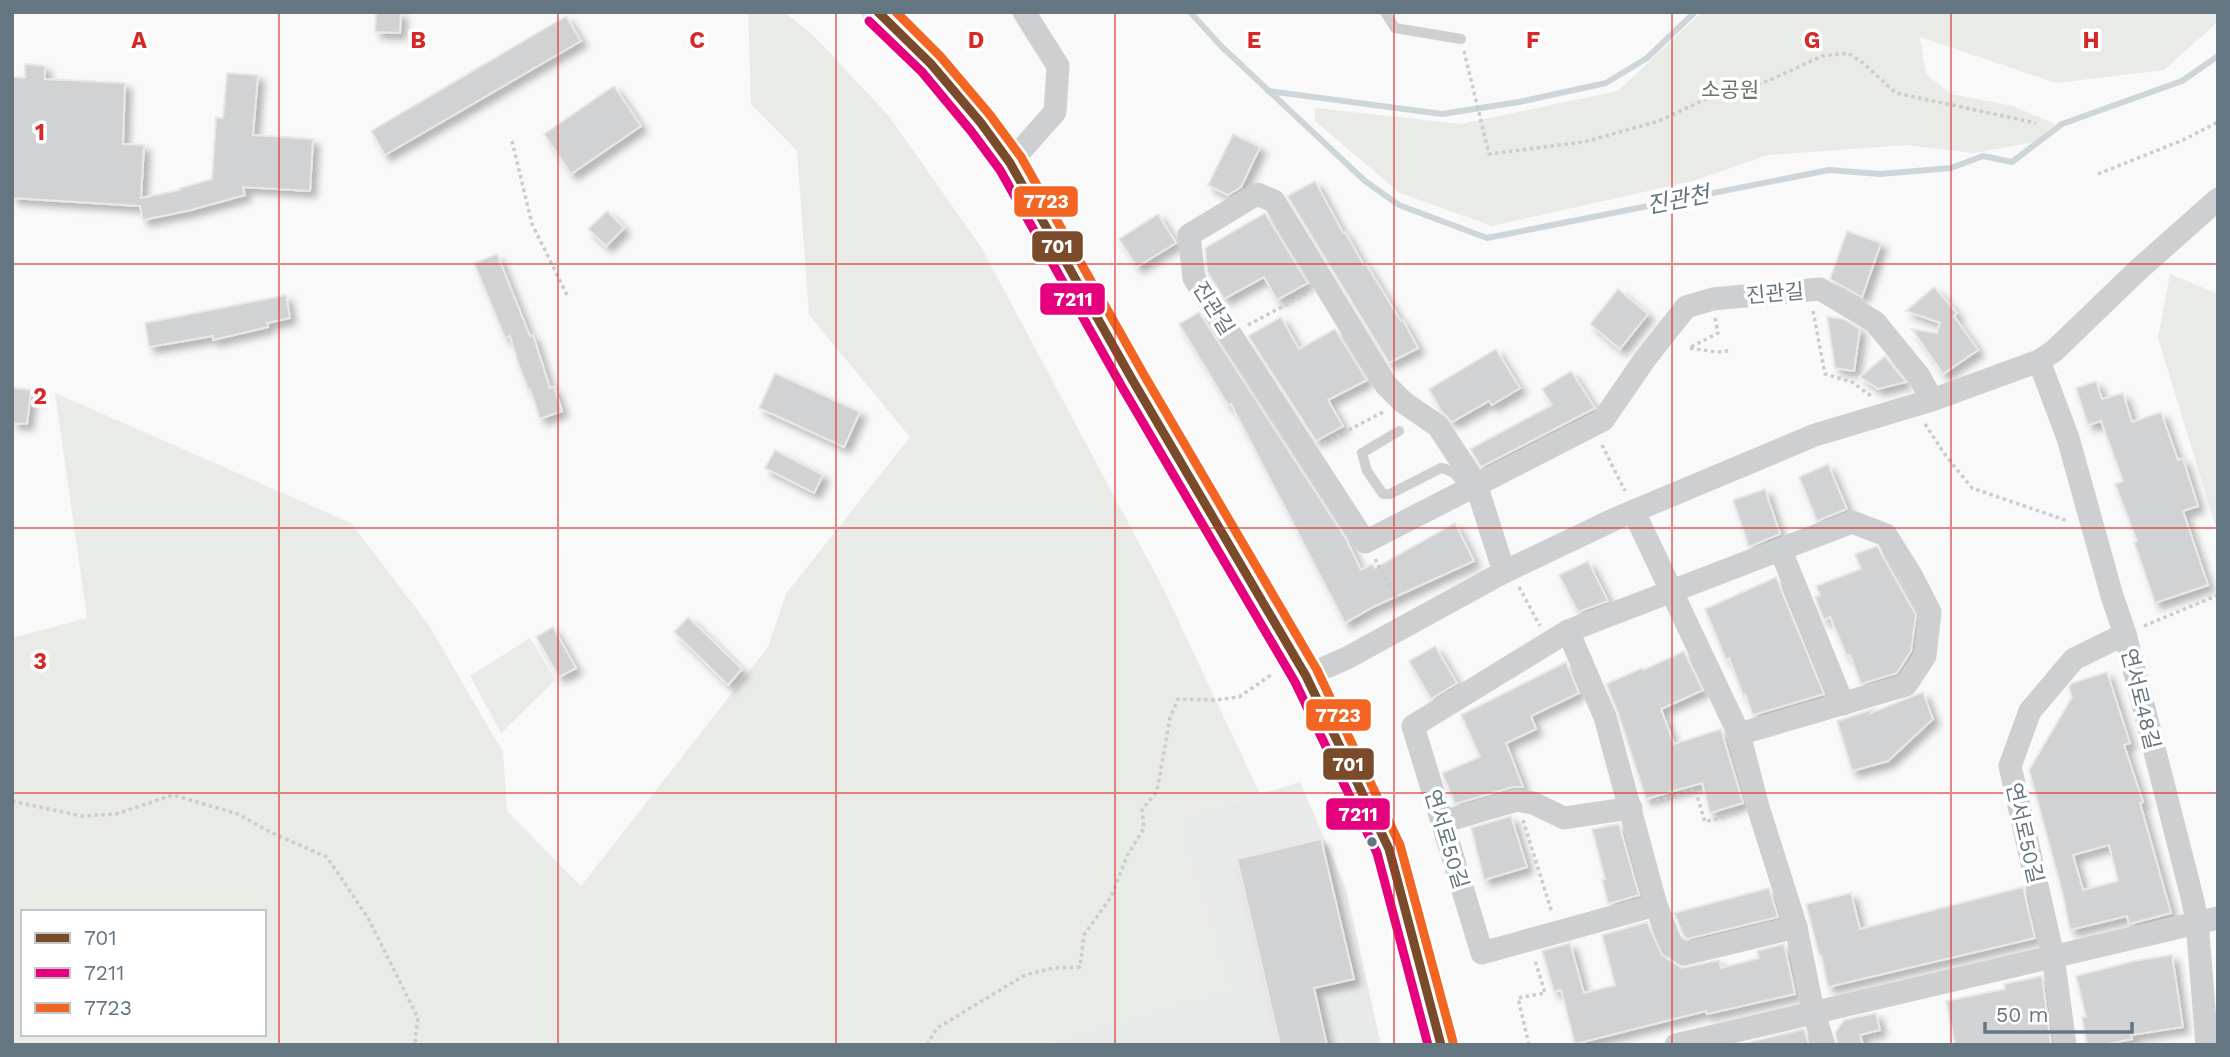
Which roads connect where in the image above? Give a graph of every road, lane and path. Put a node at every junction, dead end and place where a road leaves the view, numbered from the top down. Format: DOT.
graph roads {
  1 [pos="878,12"];
  2 [pos="1024,12"];
  3 [pos="1385,12"];
  4 [pos="1461,39"];
  5 [pos="2036,122"];
  6 [pos="2218,122"];
  7 [pos="512,141"];
  8 [pos="1010,163"];
  9 [pos="2098,174"];
  10 [pos="2218,199"];
  11 [pos="1324,284"];
  12 [pos="1809,290"];
  13 [pos="567,295"];
  14 [pos="1713,299"];
  15 [pos="1231,334"];
  16 [pos="1729,351"];
  17 [pos="2039,361"];
  18 [pos="1875,399"];
  19 [pos="1403,402"];
  20 [pos="1927,410"];
  21 [pos="1593,425"];
  22 [pos="1399,431"];
  23 [pos="1307,452"];
  24 [pos="1470,488"];
  25 [pos="1631,504"];
  26 [pos="2076,524"];
  27 [pos="1365,542"];
  28 [pos="1781,551"];
  29 [pos="1511,578"];
  30 [pos="1669,590"];
  31 [pos="2218,595"];
  32 [pos="1399,603"];
  33 [pos="2133,630"];
  34 [pos="1568,631"];
  35 [pos="1548,643"];
  36 [pos="1271,675"];
  37 [pos="1306,676"];
  38 [pos="1843,704"];
  39 [pos="1739,734"];
  40 [pos="1517,800"];
  41 [pos="12,801"];
  42 [pos="1758,807"];
  43 [pos="1631,808"];
  44 [pos="1442,822"];
  45 [pos="1656,905"];
  46 [pos="2207,920"];
  47 [pos="1796,927"];
  48 [pos="1558,932"];
  49 [pos="1529,940"];
  50 [pos="2053,956"];
  51 [pos="1813,1011"];
  52 [pos="1704,1041"];
  53 [pos="417,1045"];
  54 [pos="927,1045"];
  55 [pos="1441,1045"];
  56 [pos="1529,1045"];
  57 [pos="1676,1045"];
  58 [pos="1824,1045"];
  59 [pos="2065,1045"];
  60 [pos="2207,1045"];
  1 -- 8 [label="main road"];
  2 -- 8 [label="street"];
  3 -- 4 [label="lane"];
  4 -- 5 [label="path"];
  6 -- 9 [label="path"];
  7 -- 13 [label="path"];
  8 -- 37 [label="main road"];
  10 -- 17 [label="street"];
  11 -- 15 [label="path"];
  11 -- 15 [label="street, 진관길"];
  11 -- 19 [label="street, 진관길"];
  12 -- 14 [label="street, 진관길"];
  12 -- 18 [label="path"];
  12 -- 20 [label="street, 진관길"];
  14 -- 16 [label="path"];
  14 -- 21 [label="street, 진관길"];
  15 -- 23 [label="street, 진관길"];
  17 -- 20 [label="street"];
  17 -- 33 [label="street, 연서로48길"];
  19 -- 23 [label="path"];
  19 -- 24 [label="street, 진관길"];
  20 -- 25 [label="street"];
  20 -- 26 [label="path"];
  21 -- 24 [label="street, 진관길"];
  21 -- 25 [label="path"];
  22 -- 24 [label="lane"];
  23 -- 27 [label="street, 진관길"];
  24 -- 27 [label="street, 진관길"];
  24 -- 29 [label="street, 진관길"];
  25 -- 29 [label="street"];
  25 -- 30 [label="street"];
  27 -- 32 [label="path"];
  28 -- 30 [label="street, 연서로50길"];
  28 -- 38 [label="street"];
  28 -- 38 [label="street, 연서로50길"];
  29 -- 35 [label="path"];
  29 -- 37 [label="street"];
  30 -- 34 [label="street, 연서로50길"];
  30 -- 39 [label="street"];
  31 -- 33 [label="path"];
  33 -- 46 [label="street, 연서로48길"];
  33 -- 50 [label="street, 연서로50길"];
  34 -- 35 [label="street, 연서로50길"];
  34 -- 43 [label="street"];
  35 -- 44 [label="street, 연서로50길"];
  36 -- 54 [label="path"];
  37 -- 55 [label="main road"];
  38 -- 39 [label="street, 연서로50길"];
  39 -- 42 [label="street"];
  40 -- 43 [label="street"];
  40 -- 44 [label="street"];
  40 -- 48 [label="path"];
  41 -- 53 [label="path"];
  42 -- 43 [label="path"];
  42 -- 47 [label="street"];
  43 -- 45 [label="street"];
  44 -- 49 [label="street, 연서로50길"];
  45 -- 47 [label="street"];
  45 -- 48 [label="street, 연서로50길"];
  46 -- 50 [label="street"];
  46 -- 60 [label="street, 연서로48길"];
  47 -- 51 [label="street"];
  48 -- 49 [label="street, 연서로50길"];
  49 -- 56 [label="path"];
  50 -- 51 [label="street"];
  50 -- 59 [label="street, 연서로50길"];
  51 -- 52 [label="street"];
  51 -- 58 [label="street"];
  52 -- 57 [label="street"];
}
